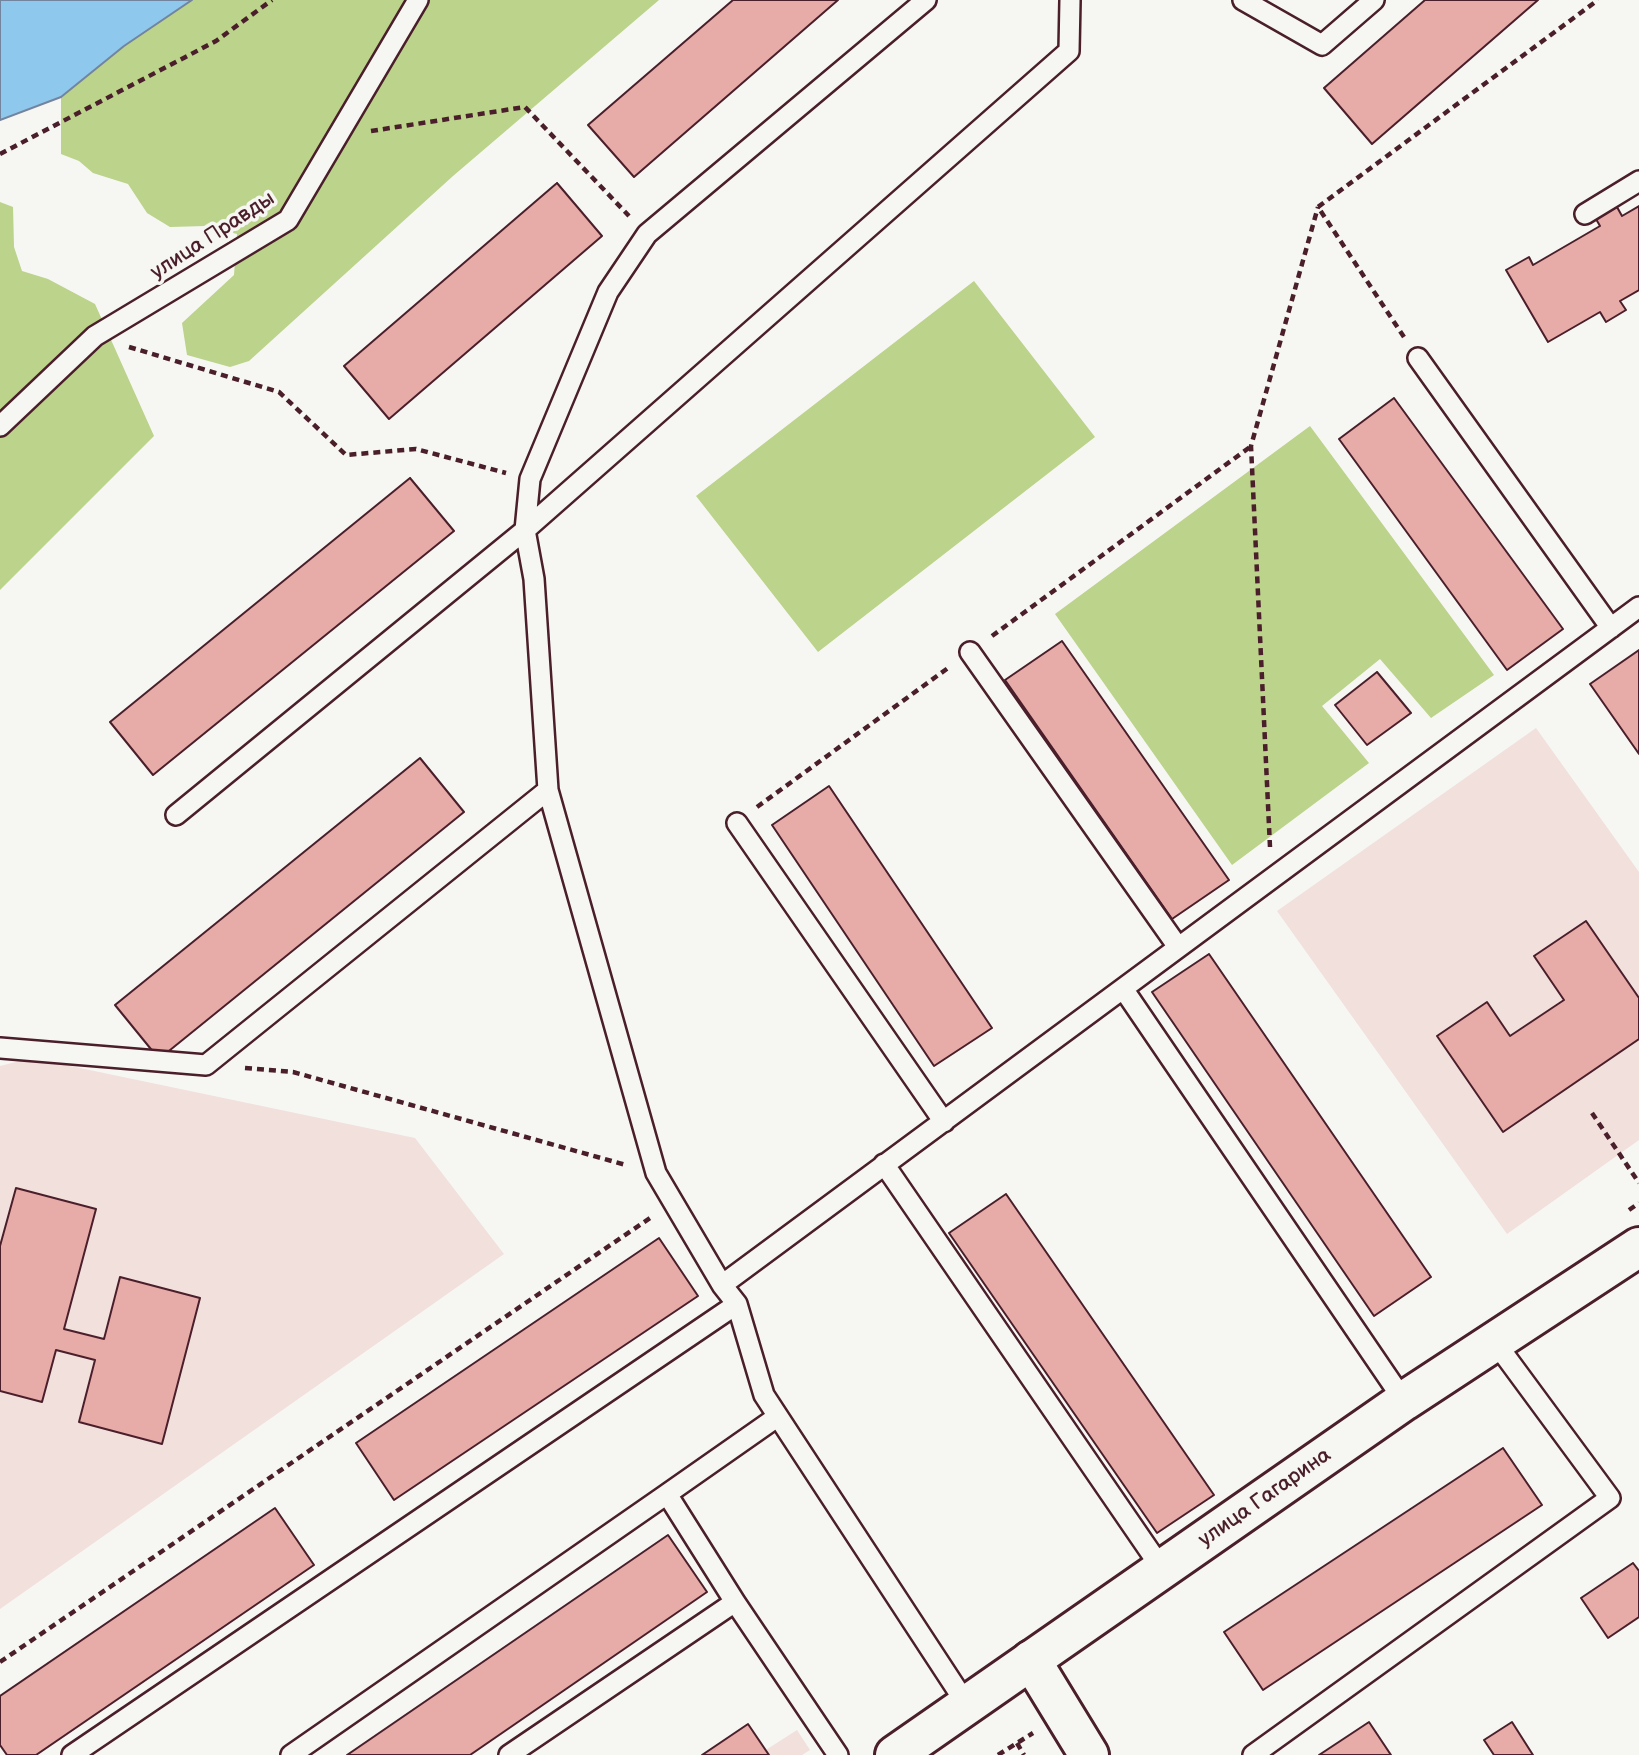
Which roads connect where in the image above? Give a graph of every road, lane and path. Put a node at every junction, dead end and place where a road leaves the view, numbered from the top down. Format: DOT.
graph roads {
  1 [pos="272,0"];
  2 [pos="418,0"];
  3 [pos="926,0"];
  4 [pos="1070,0"];
  5 [pos="1243,0"];
  6 [pos="1374,0"];
  7 [pos="1598,0"];
  8 [pos="337,136"];
  9 [pos="0,154"];
  10 [pos="1639,181"];
  11 [pos="1318,207"];
  12 [pos="1585,214"];
  13 [pos="647,234"];
  14 [pos="95,337"];
  15 [pos="1418,358"];
  16 [pos="0,426"];
  17 [pos="530,480"];
  18 [pos="525,530"];
  19 [pos="1639,607"];
  20 [pos="1611,628"];
  21 [pos="970,652"];
  22 [pos="548,790"];
  23 [pos="176,815"];
  24 [pos="737,823"];
  25 [pos="1271,878"];
  26 [pos="1178,947"];
  27 [pos="1124,990"];
  28 [pos="0,1048"];
  29 [pos="206,1065"];
  30 [pos="1592,1113"];
  31 [pos="944,1122"];
  32 [pos="884,1164"];
  33 [pos="656,1173"];
  34 [pos="1639,1183"];
  35 [pos="674,1202"];
  36 [pos="1639,1247"];
  37 [pos="722,1285"];
  38 [pos="737,1304"];
  39 [pos="1495,1342"];
  40 [pos="1404,1401"];
  41 [pos="777,1416"];
  42 [pos="667,1494"];
  43 [pos="1162,1569"];
  44 [pos="735,1602"];
  45 [pos="1031,1660"];
  46 [pos="0,1662"];
  47 [pos="967,1705"];
  48 [pos="1017,1743"];
  49 [pos="72,1755"];
  50 [pos="291,1755"];
  51 [pos="509,1755"];
  52 [pos="838,1755"];
  53 [pos="895,1755"];
  54 [pos="1024,1755"];
  55 [pos="1090,1755"];
  56 [pos="1253,1755"];
  1 -- 9 [label="path"];
  2 -- 8 [label="lane, улица Правды"];
  3 -- 13 [label="lane"];
  4 -- 18 [label="lane"];
  5 -- 6 [label="lane"];
  7 -- 11 [label="path"];
  8 -- 13 [label="path"];
  8 -- 14 [label="lane, улица Правды"];
  10 -- 12 [label="lane"];
  11 -- 15 [label="path"];
  11 -- 25 [label="path"];
  13 -- 17 [label="lane"];
  14 -- 16 [label="lane, улица Правды"];
  14 -- 17 [label="path"];
  15 -- 20 [label="lane"];
  17 -- 18 [label="lane"];
  18 -- 22 [label="lane"];
  18 -- 23 [label="lane"];
  19 -- 20 [label="lane"];
  20 -- 25 [label="lane"];
  21 -- 26 [label="lane"];
  22 -- 29 [label="lane"];
  22 -- 33 [label="lane"];
  24 -- 31 [label="lane"];
  25 -- 26 [label="lane"];
  26 -- 27 [label="lane"];
  27 -- 31 [label="lane"];
  27 -- 40 [label="lane"];
  28 -- 29 [label="lane"];
  29 -- 33 [label="path"];
  30 -- 34 [label="path"];
  31 -- 32 [label="lane"];
  32 -- 37 [label="lane"];
  32 -- 43 [label="lane"];
  33 -- 35 [label="lane"];
  35 -- 37 [label="lane"];
  35 -- 46 [label="path"];
  36 -- 39 [label="main road, улица Гагарина"];
  37 -- 38 [label="lane"];
  38 -- 41 [label="lane"];
  38 -- 49 [label="lane"];
  39 -- 40 [label="main road, улица Гагарина"];
  39 -- 56 [label="lane"];
  40 -- 43 [label="main road, улица Гагарина"];
  41 -- 42 [label="lane"];
  41 -- 47 [label="lane"];
  42 -- 44 [label="lane"];
  42 -- 50 [label="lane"];
  43 -- 45 [label="main road, улица Гагарина"];
  44 -- 51 [label="lane"];
  44 -- 52 [label="lane"];
  45 -- 47 [label="main road, улица Гагарина"];
  45 -- 55 [label="main road"];
  47 -- 53 [label="main road, улица Гагарина"];
  48 -- 54 [label="path"];
}
